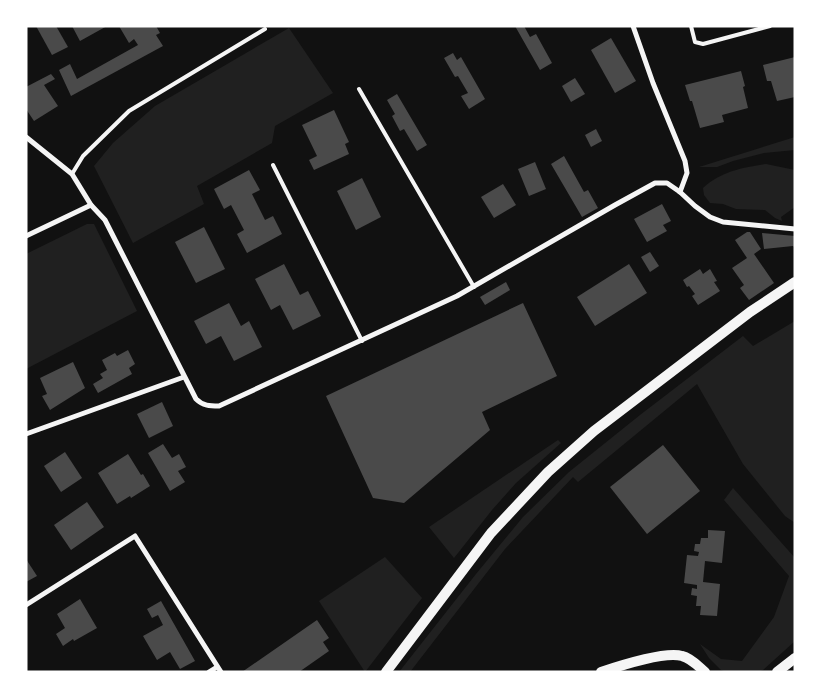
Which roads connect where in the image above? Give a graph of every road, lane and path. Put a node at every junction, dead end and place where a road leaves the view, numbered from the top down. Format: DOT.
graph roads {
  1 [pos="633,26"];
  2 [pos="691,26"];
  3 [pos="770,26"];
  4 [pos="265,28"];
  5 [pos="360,89"];
  6 [pos="26,138"];
  7 [pos="272,165"];
  8 [pos="72,174"];
  9 [pos="680,192"];
  10 [pos="91,205"];
  11 [pos="795,229"];
  12 [pos="26,236"];
  13 [pos="795,282"];
  14 [pos="474,287"];
  15 [pos="362,341"];
  16 [pos="184,377"];
  17 [pos="26,434"];
  18 [pos="26,605"];
  19 [pos="795,658"];
  20 [pos="219,669"];
  21 [pos="210,672"];
  22 [pos="386,672"];
  23 [pos="601,672"];
  24 [pos="705,672"];
  25 [pos="777,672"];
  1 -- 9 [label="street"];
  2 -- 3 [label="lane"];
  4 -- 8 [label="lane"];
  5 -- 14 [label="lane"];
  6 -- 8 [label="street"];
  7 -- 15 [label="lane"];
  8 -- 10 [label="street"];
  9 -- 11 [label="street"];
  9 -- 14 [label="street"];
  10 -- 12 [label="street"];
  10 -- 16 [label="street"];
  13 -- 22 [label="main road"];
  14 -- 15 [label="street"];
  15 -- 16 [label="street"];
  16 -- 17 [label="street"];
  18 -- 20 [label="street"];
  19 -- 25 [label="main road"];
  20 -- 21 [label="street"];
  23 -- 24 [label="main road"];
}
